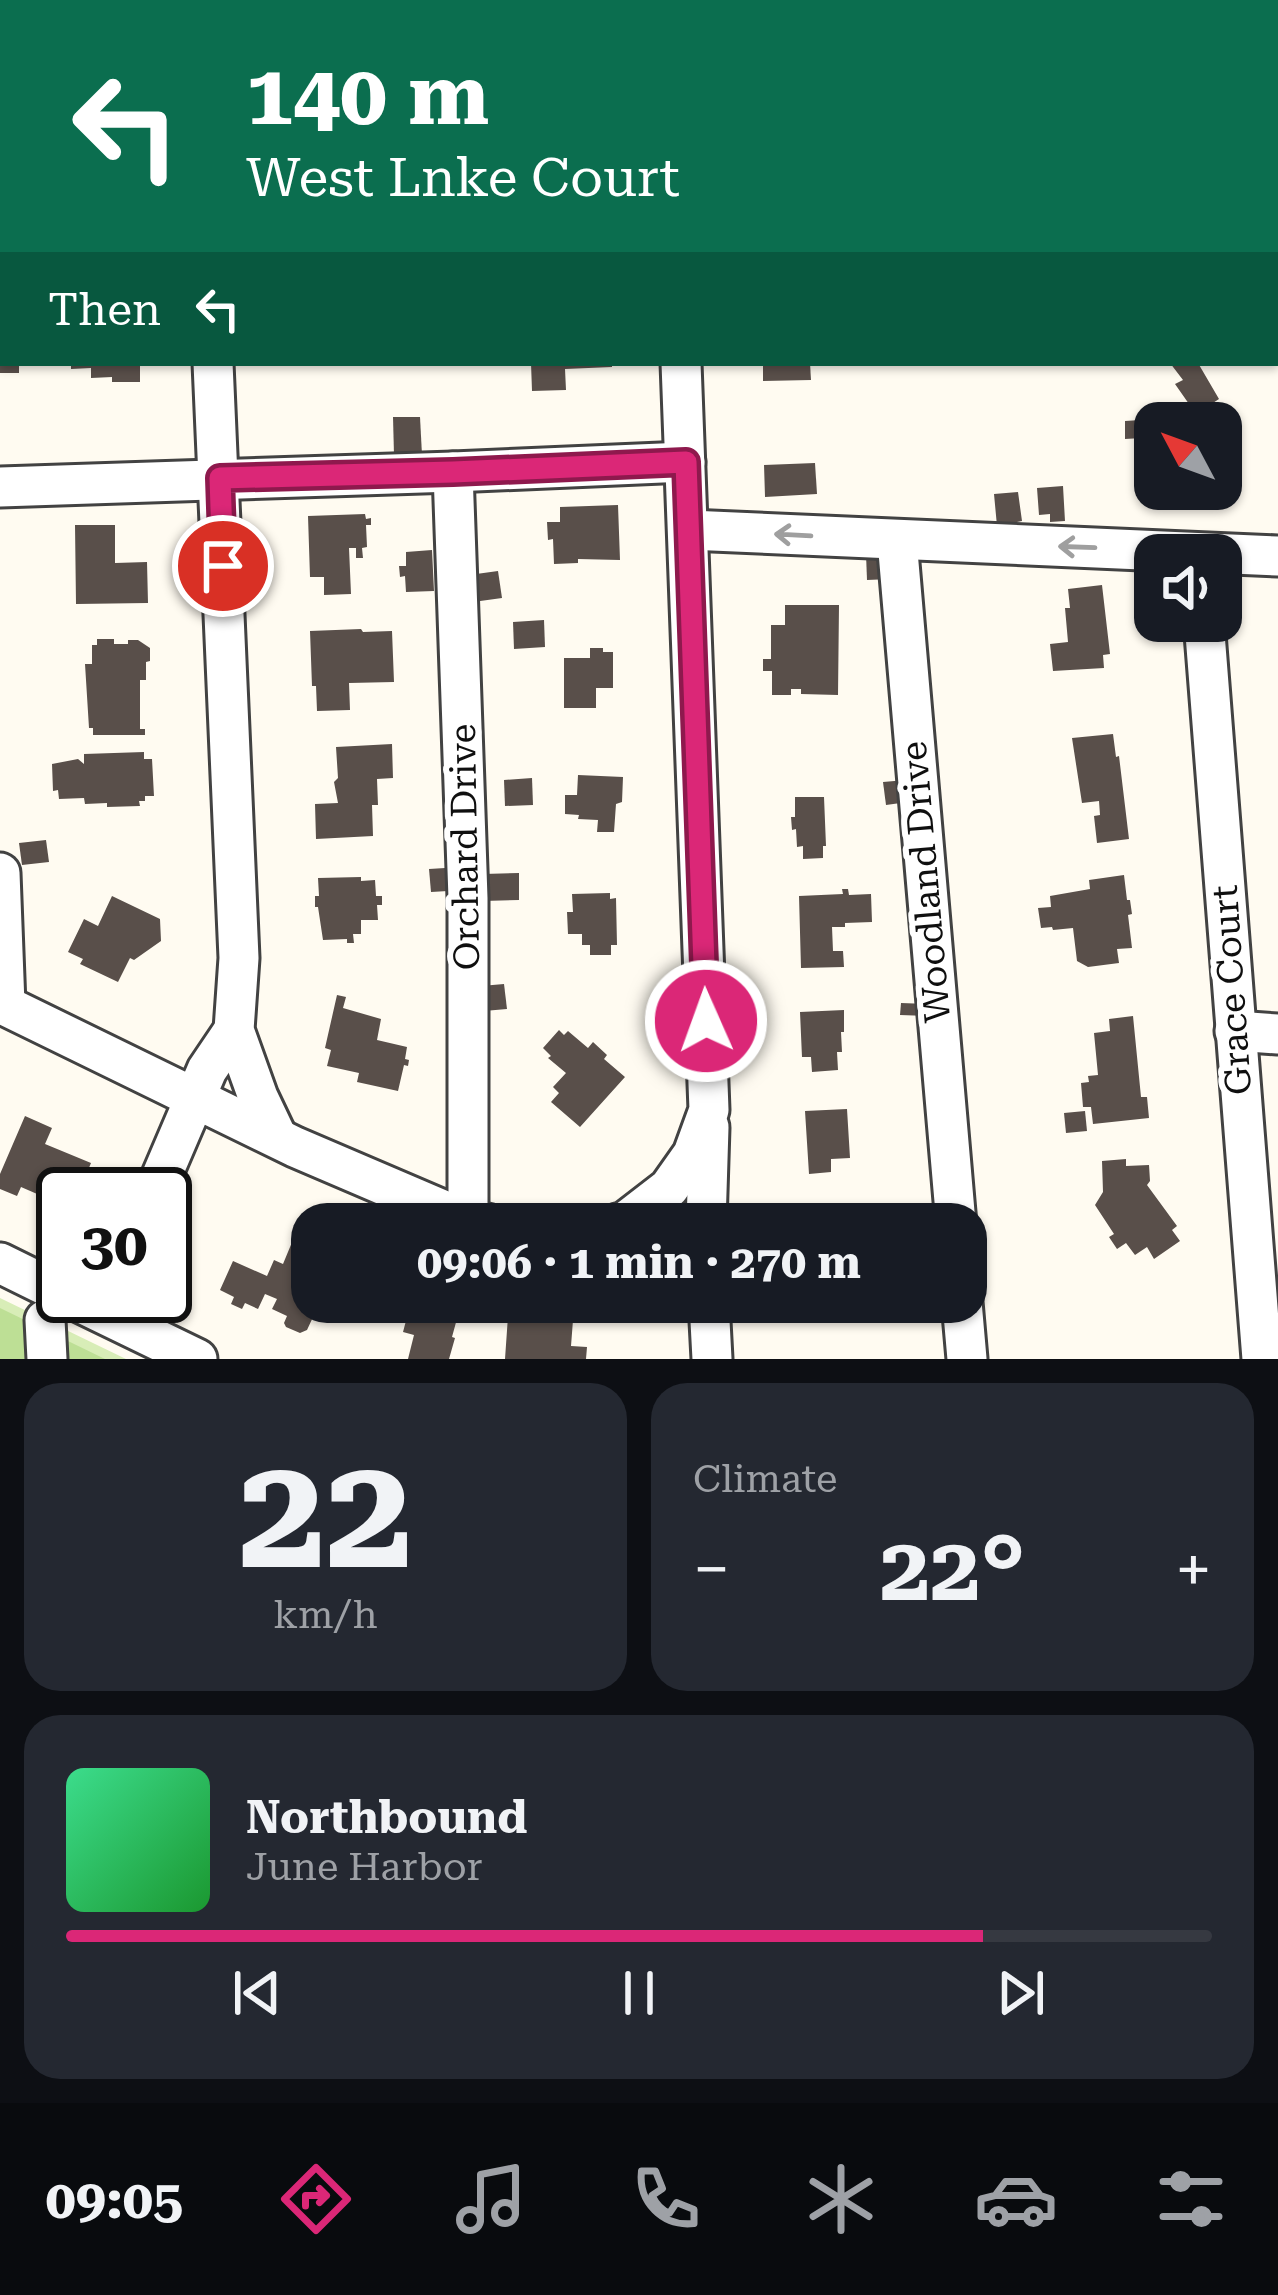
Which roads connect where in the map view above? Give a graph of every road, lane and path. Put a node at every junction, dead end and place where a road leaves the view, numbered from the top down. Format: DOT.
graph roads {
  1 [pos="213,366"];
  2 [pos="681,366"];
  3 [pos="686,462"];
  4 [pos="453,472"];
  5 [pos="220,478"];
  6 [pos="0,487"];
  7 [pos="689,530"];
  8 [pos="897,540"];
  9 [pos="1134,551"];
  10 [pos="1242,555"];
  11 [pos="1278,556"];
  12 [pos="1206,642"];
  13 [pos="0,873"];
  14 [pos="2,1004"];
  15 [pos="234,1030"];
  16 [pos="1235,1031"];
  17 [pos="1278,1034"];
  18 [pos="197,1097"];
  19 [pos="709,1110"];
  20 [pos="277,1138"];
  21 [pos="166,1167"];
  22 [pos="430,1203"];
  23 [pos="476,1203"];
  24 [pos="650,1203"];
  25 [pos="707,1203"];
  26 [pos="954,1203"];
  27 [pos="0,1263"];
  28 [pos="36,1288"];
  29 [pos="98,1323"];
  30 [pos="711,1323"];
  31 [pos="964,1323"];
  32 [pos="197,1359"];
  33 [pos="712,1359"];
  34 [pos="967,1359"];
  35 [pos="1262,1359"];
  1 -- 5 [label="street"];
  2 -- 3 [label="street"];
  3 -- 4 [label="street"];
  3 -- 7 [label="street"];
  4 -- 5 [label="street"];
  4 -- 23 [label="street, Orchard Drive"];
  5 -- 6 [label="street"];
  5 -- 15 [label="street"];
  8 -- 7 [label="street, one-way"];
  7 -- 19 [label="street"];
  9 -- 8 [label="street, one-way"];
  8 -- 26 [label="street, Woodland Drive"];
  10 -- 11 [label="street"];
  12 -- 16 [label="street, Grace Court"];
  13 -- 14 [label="street"];
  14 -- 18 [label="street"];
  15 -- 18 [label="street"];
  15 -- 20 [label="street"];
  16 -- 17 [label="street"];
  16 -- 35 [label="street, Grace Court"];
  18 -- 20 [label="street"];
  18 -- 21 [label="street"];
  19 -- 24 [label="street"];
  19 -- 25 [label="street"];
  20 -- 22 [label="street"];
  27 -- 28 [label="street"];
  29 -- 32 [label="street"];
  30 -- 33 [label="street"];
  31 -- 34 [label="street"];
}
